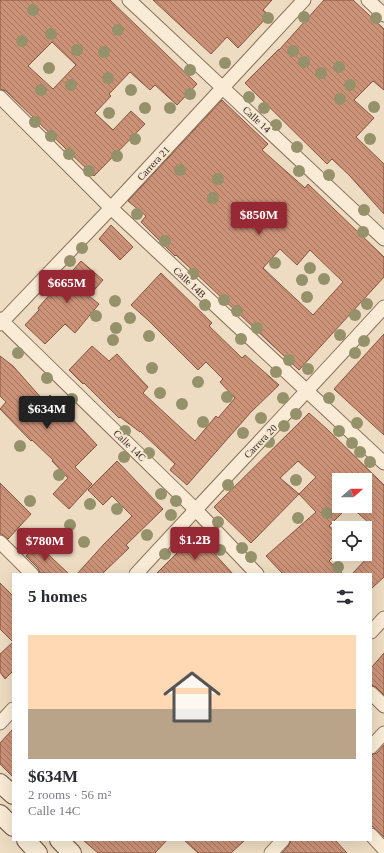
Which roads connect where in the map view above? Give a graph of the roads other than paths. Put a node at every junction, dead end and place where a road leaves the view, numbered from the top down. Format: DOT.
graph roads {
  1 [pos="129,0"];
  2 [pos="304,0"];
  3 [pos="368,0"];
  4 [pos="384,15"];
  5 [pos="223,88"];
  6 [pos="0,97"];
  7 [pos="111,208"];
  8 [pos="384,239"];
  9 [pos="384,307"];
  10 [pos="1,321"];
  11 [pos="307,392"];
  12 [pos="384,463"];
  13 [pos="195,509"];
  14 [pos="0,542"];
  15 [pos="31,573"];
  16 [pos="137,573"];
  17 [pos="256,573"];
  18 [pos="384,618"];
  19 [pos="372,631"];
  20 [pos="372,694"];
  21 [pos="384,706"];
  22 [pos="12,710"];
  23 [pos="0,724"];
  24 [pos="384,733"];
  25 [pos="372,746"];
  26 [pos="0,782"];
  27 [pos="12,794"];
  28 [pos="0,814"];
  29 [pos="12,826"];
  30 [pos="372,836"];
  31 [pos="27,841"];
  32 [pos="60,841"];
  33 [pos="282,841"];
  34 [pos="384,849"];
  35 [pos="38,853"];
  36 [pos="72,853"];
  37 [pos="271,853"];
  1 -- 5 [label="street, Calle 14"];
  2 -- 5 [label="street, Carrera 21"];
  3 -- 4 [label="street"];
  5 -- 7 [label="street, Carrera 21"];
  5 -- 8 [label="street, Calle 14"];
  6 -- 7 [label="street, Calle 14B"];
  7 -- 10 [label="street, Carrera 21"];
  7 -- 11 [label="street, Calle 14B"];
  9 -- 11 [label="street, Carrera 20"];
  10 -- 13 [label="street, Calle 14C"];
  11 -- 12 [label="street, Calle 14B"];
  11 -- 13 [label="street, Carrera 20"];
  13 -- 16 [label="street, Carrera 20"];
  13 -- 17 [label="street, Calle 14C"];
  14 -- 15 [label="street"];
  18 -- 19 [label="street"];
  20 -- 21 [label="street"];
  22 -- 23 [label="street"];
  24 -- 25 [label="street"];
  26 -- 27 [label="main road"];
  28 -- 29 [label="main road"];
  30 -- 34 [label="street"];
  31 -- 35 [label="main road"];
  32 -- 36 [label="main road"];
  33 -- 37 [label="street"];
}
